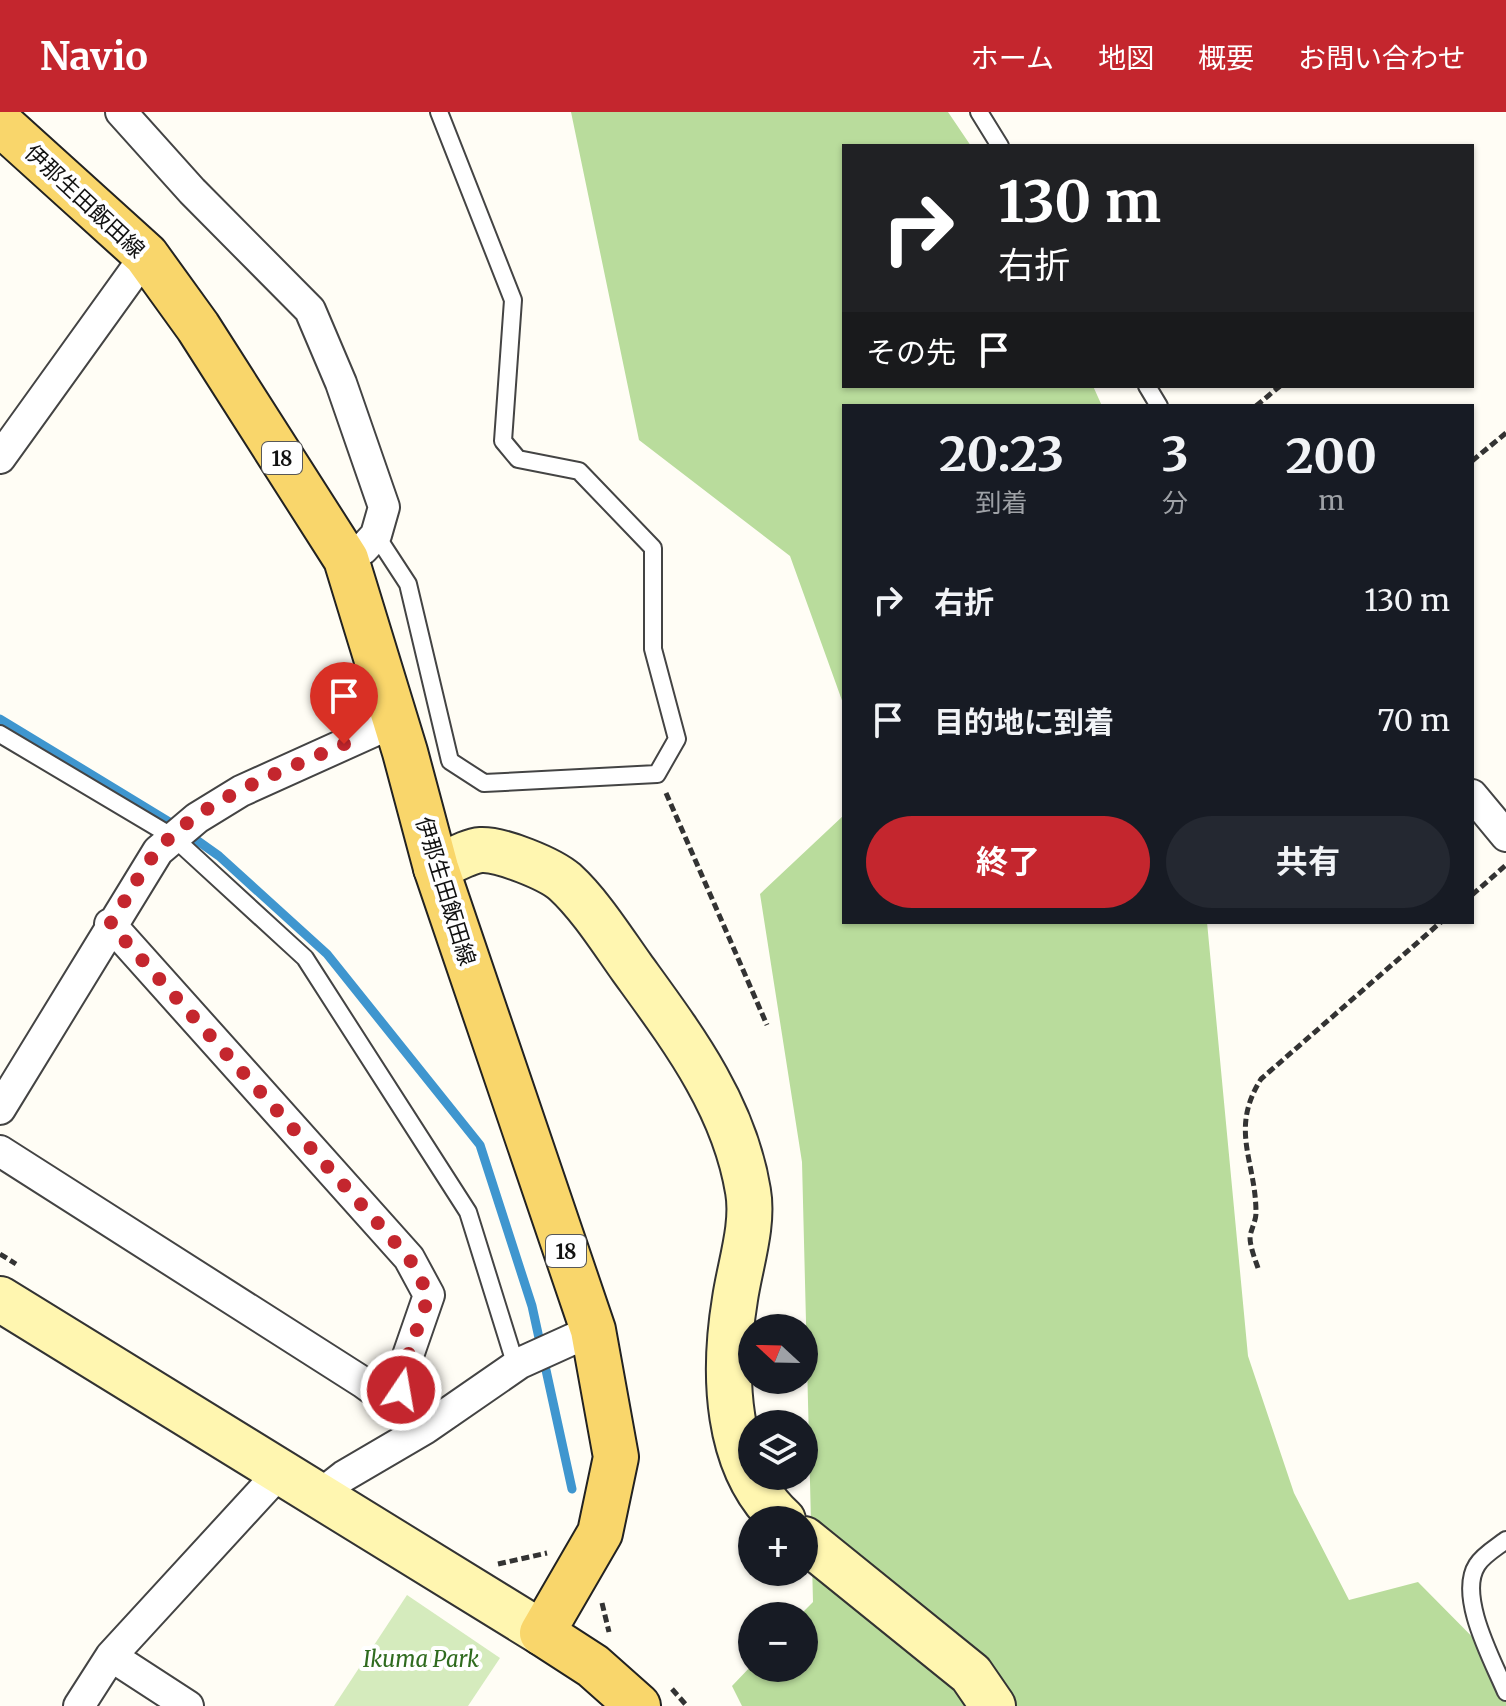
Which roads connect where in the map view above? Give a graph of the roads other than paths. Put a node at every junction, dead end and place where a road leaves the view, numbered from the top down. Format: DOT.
graph roads {
  1 [pos="121,112"];
  2 [pos="439,112"];
  3 [pos="979,112"];
  4 [pos="0,123"];
  5 [pos="999,144"];
  6 [pos="146,255"];
  7 [pos="0,458"];
  8 [pos="361,547"];
  9 [pos="396,721"];
  10 [pos="0,734"];
  11 [pos="1474,797"];
  12 [pos="1506,836"];
  13 [pos="173,837"];
  14 [pos="436,868"];
  15 [pos="110,924"];
  16 [pos="0,1109"];
  17 [pos="0,1151"];
  18 [pos="0,1299"];
  19 [pos="576,1338"];
  20 [pos="518,1364"];
  21 [pos="400,1410"];
  22 [pos="426,1428"];
  23 [pos="280,1472"];
  24 [pos="321,1494"];
  25 [pos="769,1506"];
  26 [pos="1506,1540"];
  27 [pos="818,1550"];
  28 [pos="542,1633"];
  29 [pos="111,1656"];
  30 [pos="1506,1692"];
  31 [pos="79,1706"];
  32 [pos="188,1706"];
  33 [pos="638,1706"];
  34 [pos="993,1706"];
  1 -- 8 [label="street"];
  2 -- 8 [label="lane"];
  3 -- 5 [label="lane"];
  4 -- 6 [label="main road, 伊那生田飯田線 / 18"];
  6 -- 7 [label="street"];
  6 -- 8 [label="main road, 伊那生田飯田線 / 18"];
  8 -- 9 [label="main road, 伊那生田飯田線 / 18"];
  9 -- 13 [label="street"];
  9 -- 14 [label="main road, 伊那生田飯田線 / 18"];
  10 -- 13 [label="lane"];
  11 -- 12 [label="street"];
  13 -- 15 [label="street"];
  13 -- 20 [label="lane"];
  14 -- 19 [label="main road, 伊那生田飯田線 / 18"];
  14 -- 25 [label="street"];
  15 -- 16 [label="street"];
  15 -- 21 [label="street"];
  17 -- 21 [label="street"];
  18 -- 23 [label="street"];
  19 -- 20 [label="street"];
  19 -- 28 [label="main road, 伊那生田飯田線 / 18"];
  20 -- 22 [label="street"];
  21 -- 22 [label="street"];
  22 -- 24 [label="street"];
  23 -- 24 [label="street"];
  23 -- 29 [label="street"];
  24 -- 28 [label="street"];
  26 -- 30 [label="lane"];
  27 -- 34 [label="street"];
  28 -- 33 [label="main road"];
  29 -- 31 [label="street"];
  29 -- 32 [label="street"];
}
